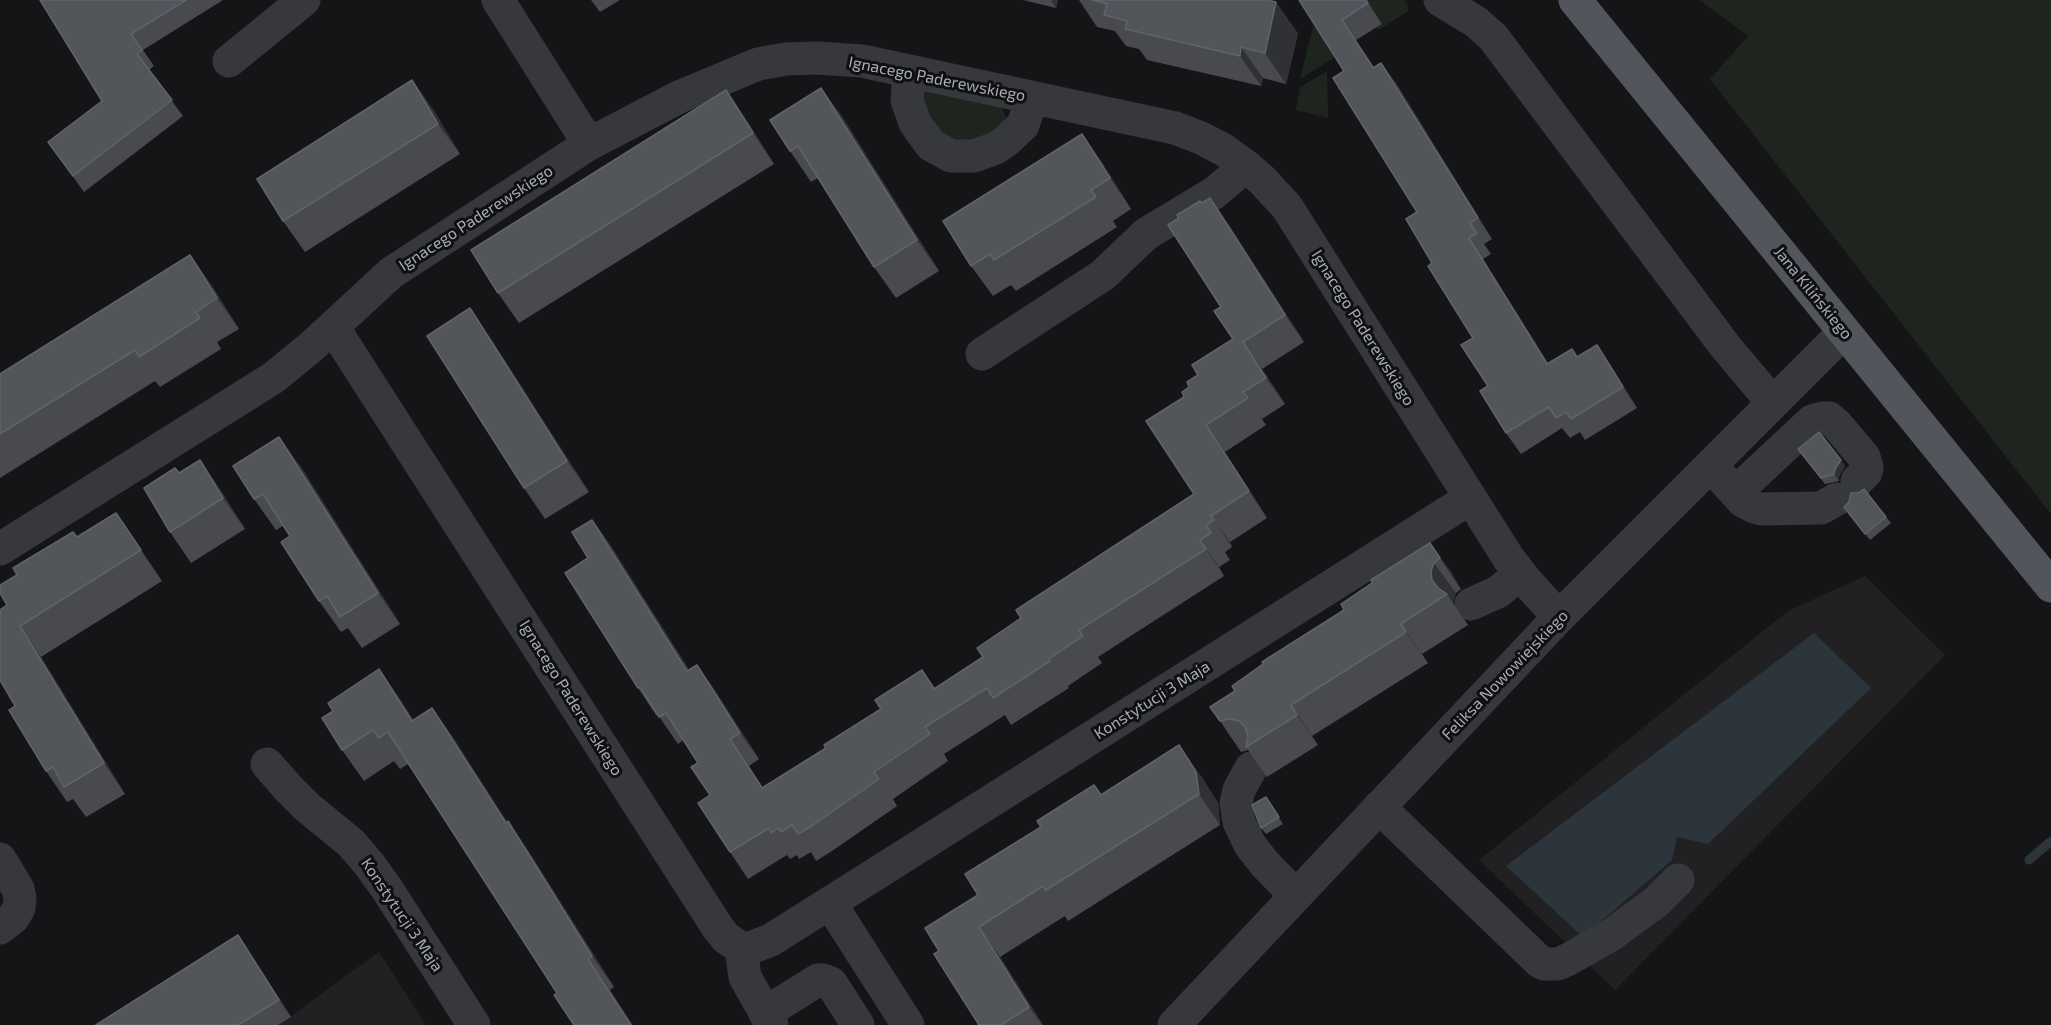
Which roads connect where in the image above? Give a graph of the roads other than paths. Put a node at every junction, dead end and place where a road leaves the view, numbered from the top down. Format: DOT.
graph roads {
  1 [pos="303,0"];
  2 [pos="498,0"];
  3 [pos="1440,0"];
  4 [pos="1575,0"];
  5 [pos="229,61"];
  6 [pos="909,71"];
  7 [pos="1032,98"];
  8 [pos="589,144"];
  9 [pos="1246,166"];
  10 [pos="333,327"];
  11 [pos="1844,332"];
  12 [pos="982,354"];
  13 [pos="1772,402"];
  14 [pos="1710,466"];
  15 [pos="1736,492"];
  16 [pos="1469,499"];
  17 [pos="0,549"];
  18 [pos="1520,574"];
  19 [pos="2051,586"];
  20 [pos="1471,604"];
  21 [pos="1559,617"];
  22 [pos="267,764"];
  23 [pos="1251,768"];
  24 [pos="1379,807"];
  25 [pos="0,859"];
  26 [pos="1678,880"];
  27 [pos="1295,895"];
  28 [pos="830,903"];
  29 [pos="0,928"];
  30 [pos="741,948"];
  31 [pos="769,1019"];
  32 [pos="474,1025"];
  33 [pos="858,1025"];
  34 [pos="908,1025"];
  35 [pos="1174,1025"];
  1 -- 5 [label="street"];
  2 -- 8 [label="street"];
  3 -- 13 [label="street"];
  4 -- 11 [label="main road, Jana Kilińskiego"];
  6 -- 7 [label="street, Ignacego Paderewskiego"];
  6 -- 7 [label="street"];
  6 -- 8 [label="street, Ignacego Paderewskiego"];
  7 -- 9 [label="street, Ignacego Paderewskiego"];
  8 -- 10 [label="street, Ignacego Paderewskiego"];
  9 -- 12 [label="street"];
  9 -- 16 [label="street, Ignacego Paderewskiego"];
  10 -- 17 [label="street, Ignacego Paderewskiego"];
  10 -- 30 [label="street, Ignacego Paderewskiego"];
  11 -- 13 [label="street, Feliksa Nowowiejskiego"];
  11 -- 19 [label="main road, Jana Kilińskiego"];
  13 -- 14 [label="street, Feliksa Nowowiejskiego"];
  14 -- 15 [label="street"];
  14 -- 21 [label="street, Feliksa Nowowiejskiego"];
  15 -- 15 [label="street"];
  16 -- 18 [label="street"];
  16 -- 28 [label="street, Konstytucji 3 Maja"];
  18 -- 20 [label="street"];
  18 -- 21 [label="street"];
  21 -- 24 [label="street, Feliksa Nowowiejskiego"];
  22 -- 32 [label="street, Konstytucji 3 Maja"];
  23 -- 27 [label="street"];
  24 -- 26 [label="street"];
  24 -- 27 [label="street, Feliksa Nowowiejskiego"];
  25 -- 29 [label="street"];
  27 -- 35 [label="street, Feliksa Nowowiejskiego"];
  28 -- 30 [label="street"];
  28 -- 34 [label="street"];
  30 -- 31 [label="street"];
  31 -- 33 [label="street"];
}
